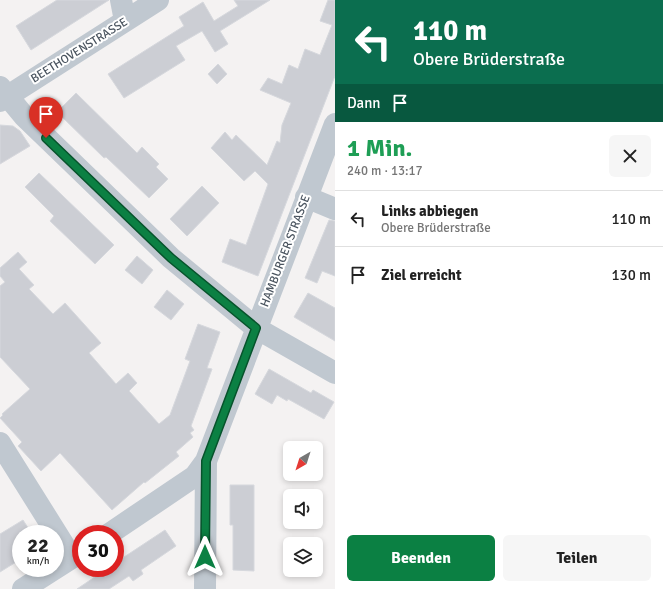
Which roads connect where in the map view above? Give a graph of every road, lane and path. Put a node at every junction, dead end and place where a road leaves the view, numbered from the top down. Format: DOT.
graph roads {
  1 [pos="121,0"];
  2 [pos="158,0"];
  3 [pos="125,21"];
  4 [pos="2,95"];
  5 [pos="335,124"];
  6 [pos="306,197"];
  7 [pos="335,209"];
  8 [pos="256,328"];
  9 [pos="335,373"];
  10 [pos="0,442"];
  11 [pos="206,461"];
  12 [pos="122,525"];
  13 [pos="72,548"];
  14 [pos="72,558"];
  15 [pos="23,589"];
  16 [pos="205,589"];
  1 -- 3 [label="street"];
  2 -- 3 [label="street, BEETHOVENSTRASSE"];
  3 -- 4 [label="street, BEETHOVENSTRASSE"];
  4 -- 8 [label="street"];
  5 -- 6 [label="street, HAMBURGER STRASSE"];
  6 -- 7 [label="street"];
  6 -- 8 [label="street, HAMBURGER STRASSE"];
  8 -- 9 [label="street"];
  8 -- 11 [label="street, HAMBURGER STRASSE"];
  10 -- 13 [label="street"];
  11 -- 12 [label="street"];
  11 -- 16 [label="street, HAMBURGER STRASSE"];
  14 -- 15 [label="street"];
}
